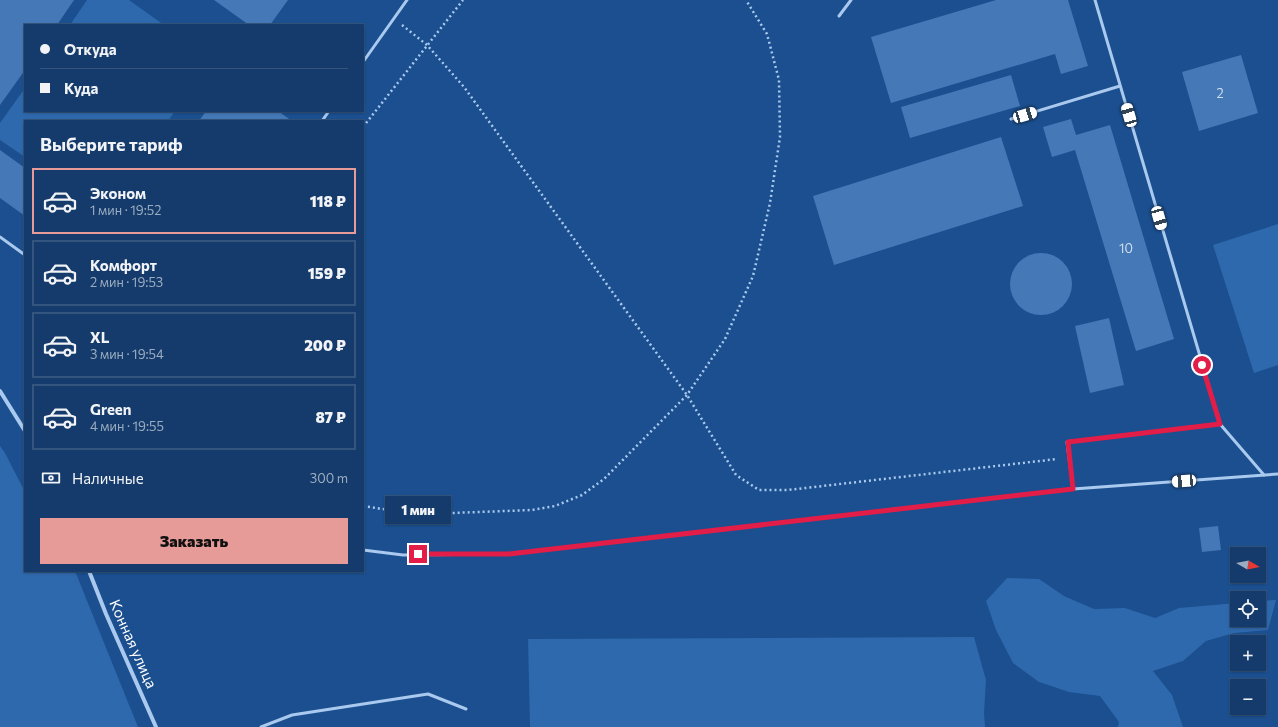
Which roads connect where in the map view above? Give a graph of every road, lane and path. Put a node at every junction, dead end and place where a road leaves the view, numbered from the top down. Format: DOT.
graph roads {
  1 [pos="464,0"];
  2 [pos="746,0"];
  3 [pos="851,0"];
  4 [pos="1095,0"];
  5 [pos="405,1"];
  6 [pos="839,16"];
  7 [pos="394,19"];
  8 [pos="428,46"];
  9 [pos="364,61"];
  10 [pos="1120,86"];
  11 [pos="1011,119"];
  12 [pos="364,126"];
  13 [pos="0,237"];
  14 [pos="24,254"];
  15 [pos="0,391"];
  16 [pos="687,396"];
  17 [pos="1220,424"];
  18 [pos="24,429"];
  19 [pos="1069,457"];
  20 [pos="1278,474"];
  21 [pos="1264,476"];
  22 [pos="1073,489"];
  23 [pos="364,506"];
  24 [pos="364,550"];
  25 [pos="89,572"];
  26 [pos="466,709"];
  27 [pos="156,727"];
  28 [pos="261,727"];
  1 -- 8 [label="path"];
  2 -- 16 [label="path"];
  3 -- 6 [label="lane"];
  4 -- 10 [label="lane"];
  5 -- 7 [label="lane"];
  7 -- 8 [label="path"];
  7 -- 9 [label="lane"];
  8 -- 12 [label="path"];
  8 -- 16 [label="path"];
  10 -- 11 [label="lane"];
  10 -- 17 [label="lane"];
  13 -- 14 [label="lane"];
  15 -- 18 [label="street"];
  16 -- 19 [label="path"];
  16 -- 23 [label="path"];
  17 -- 19 [label="lane"];
  17 -- 21 [label="lane"];
  19 -- 22 [label="lane"];
  20 -- 21 [label="lane"];
  21 -- 22 [label="lane"];
  22 -- 24 [label="lane"];
  25 -- 27 [label="street, Конная улица"];
  26 -- 28 [label="lane"];
}
